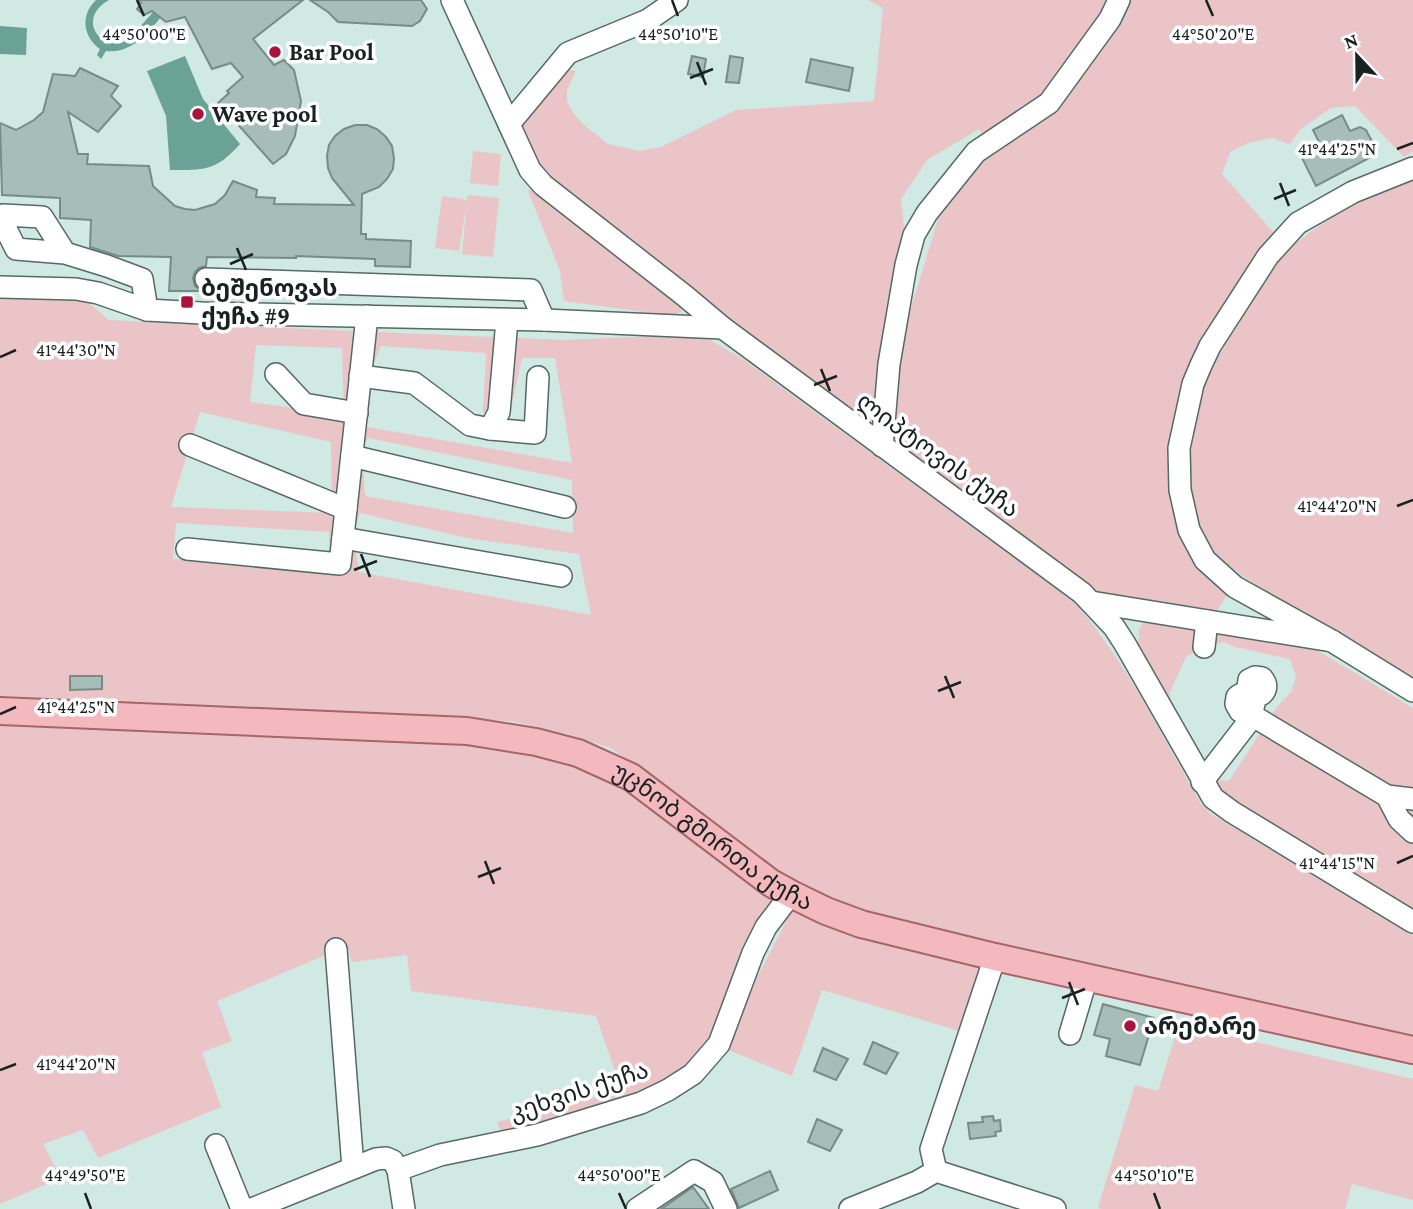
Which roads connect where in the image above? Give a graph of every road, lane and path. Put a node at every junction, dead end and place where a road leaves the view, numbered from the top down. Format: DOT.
graph roads {
  1 [pos="452,0"];
  2 [pos="677,0"];
  3 [pos="1119,0"];
  4 [pos="509,124"];
  5 [pos="1413,168"];
  6 [pos="65,253"];
  7 [pos="206,279"];
  8 [pos="416,286"];
  9 [pos="0,287"];
  10 [pos="685,296"];
  11 [pos="147,310"];
  12 [pos="368,316"];
  13 [pos="414,317"];
  14 [pos="507,320"];
  15 [pos="544,320"];
  16 [pos="675,326"];
  17 [pos="723,328"];
  18 [pos="276,374"];
  19 [pos="360,376"];
  20 [pos="538,377"];
  21 [pos="357,413"];
  22 [pos="490,429"];
  23 [pos="190,444"];
  24 [pos="882,446"];
  25 [pos="352,456"];
  26 [pos="565,507"];
  27 [pos="346,509"];
  28 [pos="343,538"];
  29 [pos="187,549"];
  30 [pos="561,576"];
  31 [pos="1235,587"];
  32 [pos="1091,602"];
  33 [pos="1142,611"];
  34 [pos="1211,621"];
  35 [pos="1332,641"];
  36 [pos="1125,644"];
  37 [pos="1204,647"];
  38 [pos="1413,691"];
  39 [pos="0,711"];
  40 [pos="1202,782"];
  41 [pos="1387,796"];
  42 [pos="1413,799"];
  43 [pos="1413,832"];
  44 [pos="791,894"];
  45 [pos="1413,922"];
  46 [pos="336,948"];
  47 [pos="995,957"];
  48 [pos="1087,977"];
  49 [pos="1070,1034"];
  50 [pos="1413,1050"];
  51 [pos="216,1144"];
  52 [pos="353,1168"];
  53 [pos="398,1170"];
  54 [pos="936,1171"];
  55 [pos="242,1209"];
  56 [pos="252,1209"];
  57 [pos="404,1209"];
  58 [pos="637,1209"];
  59 [pos="726,1209"];
  60 [pos="850,1209"];
  61 [pos="1055,1209"];
  1 -- 4 [label="street, ლიპტოვის ქუჩა"];
  2 -- 4 [label="street"];
  3 -- 24 [label="street"];
  4 -- 10 [label="street, ლიპტოვის ქუჩა"];
  5 -- 31 [label="street"];
  6 -- 11 [label="street"];
  7 -- 8 [label="street"];
  8 -- 13 [label="street"];
  8 -- 15 [label="street"];
  9 -- 11 [label="street"];
  10 -- 16 [label="street"];
  10 -- 17 [label="street, ლიპტოვის ქუჩა"];
  11 -- 12 [label="street"];
  12 -- 13 [label="street"];
  12 -- 19 [label="street"];
  13 -- 14 [label="street"];
  14 -- 15 [label="street"];
  14 -- 22 [label="street"];
  15 -- 16 [label="street"];
  16 -- 17 [label="street"];
  17 -- 24 [label="street, ლიპტოვის ქუჩა"];
  18 -- 21 [label="street"];
  19 -- 21 [label="street"];
  19 -- 22 [label="street"];
  20 -- 22 [label="street"];
  21 -- 25 [label="street"];
  23 -- 27 [label="street"];
  24 -- 32 [label="street, ლიპტოვის ქუჩა"];
  25 -- 26 [label="street"];
  25 -- 27 [label="street"];
  27 -- 28 [label="street"];
  28 -- 29 [label="street"];
  28 -- 30 [label="street"];
  31 -- 34 [label="street"];
  31 -- 35 [label="street"];
  32 -- 33 [label="street, ლიპტოვის ქუჩა"];
  32 -- 36 [label="street"];
  33 -- 34 [label="street, ლიპტოვის ქუჩა"];
  33 -- 36 [label="street"];
  34 -- 35 [label="street, ლიპტოვის ქუჩა"];
  34 -- 37 [label="street"];
  35 -- 38 [label="street, ლიპტოვის ქუჩა"];
  36 -- 40 [label="street"];
  39 -- 44 [label="main road, უცნობ გმირთა ქუჩა"];
  40 -- 41 [label="street"];
  40 -- 45 [label="street"];
  41 -- 42 [label="street"];
  41 -- 43 [label="street"];
  44 -- 47 [label="main road, უცნობ გმირთა ქუჩა"];
  44 -- 53 [label="street, კეხვის ქუჩა"];
  46 -- 52 [label="street"];
  47 -- 48 [label="main road, უცნობ გმირთა ქუჩა"];
  47 -- 54 [label="street"];
  48 -- 49 [label="street"];
  48 -- 50 [label="main road, უცნობ გმირთა ქუჩა"];
  51 -- 55 [label="street"];
  52 -- 53 [label="street"];
  52 -- 56 [label="street"];
  53 -- 57 [label="street"];
  54 -- 60 [label="street"];
  54 -- 61 [label="street"];
  58 -- 59 [label="street"];
}
